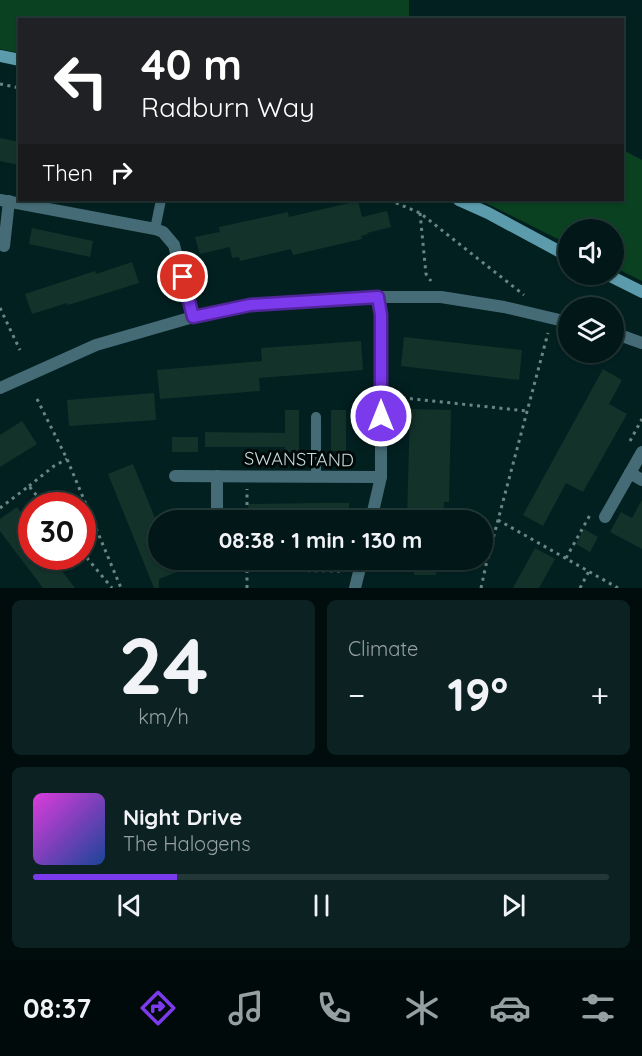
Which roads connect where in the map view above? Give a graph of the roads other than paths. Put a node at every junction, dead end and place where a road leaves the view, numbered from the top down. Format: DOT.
graph roads {
  1 [pos="0,56"];
  2 [pos="18,60"];
  3 [pos="5,201"];
  4 [pos="161,201"];
  5 [pos="461,201"];
  6 [pos="155,229"];
  7 [pos="4,246"];
  8 [pos="558,251"];
  9 [pos="624,283"];
  10 [pos="642,292"];
  11 [pos="378,297"];
  12 [pos="193,317"];
  13 [pos="558,319"];
  14 [pos="624,337"];
  15 [pos="642,343"];
  16 [pos="0,388"];
  17 [pos="316,417"];
  18 [pos="642,452"];
  19 [pos="630,473"];
  20 [pos="175,476"];
  21 [pos="217,476"];
  22 [pos="316,477"];
  23 [pos="381,477"];
  24 [pos="642,480"];
  25 [pos="217,510"];
  26 [pos="373,510"];
  27 [pos="605,517"];
  28 [pos="360,570"];
  29 [pos="355,588"];
  1 -- 2 [label="street"];
  3 -- 6 [label="street"];
  3 -- 7 [label="street"];
  4 -- 6 [label="lane"];
  5 -- 8 [label="street"];
  6 -- 12 [label="street"];
  9 -- 10 [label="street"];
  11 -- 12 [label="street"];
  11 -- 13 [label="street"];
  11 -- 23 [label="street, SWANSTAND"];
  12 -- 16 [label="street"];
  14 -- 15 [label="street"];
  17 -- 22 [label="lane"];
  18 -- 19 [label="street"];
  19 -- 24 [label="street"];
  19 -- 27 [label="street"];
  20 -- 21 [label="street, SWANSTAND"];
  21 -- 22 [label="street, SWANSTAND"];
  21 -- 25 [label="street"];
  22 -- 23 [label="street, SWANSTAND"];
  23 -- 26 [label="street, SWANSTAND"];
  28 -- 29 [label="street"];
}
